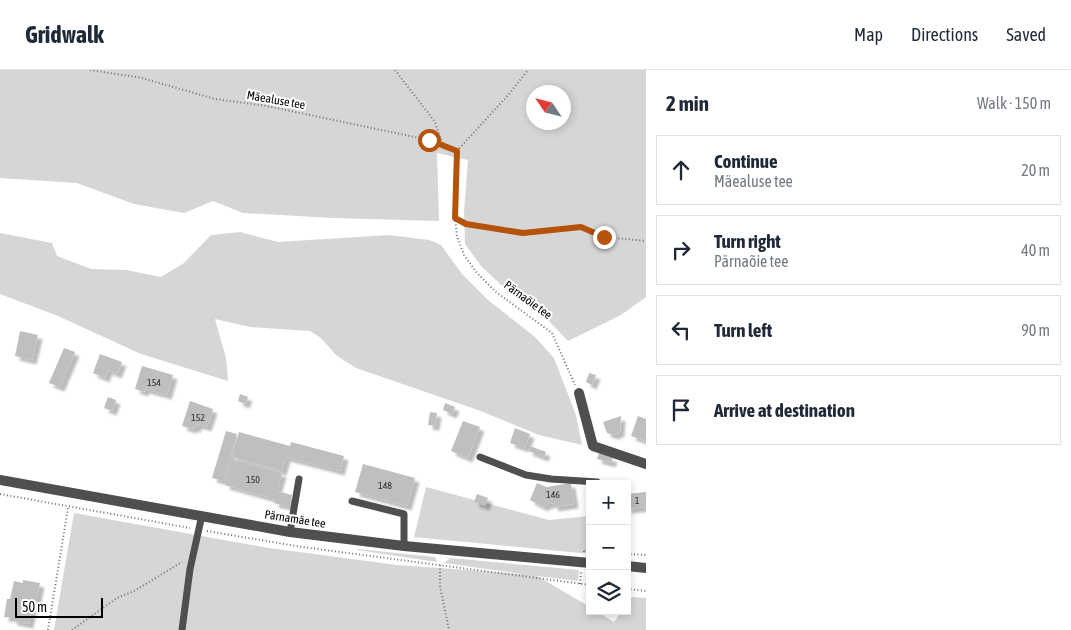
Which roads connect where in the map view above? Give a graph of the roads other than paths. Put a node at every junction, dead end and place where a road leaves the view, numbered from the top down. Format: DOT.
graph roads {
  1 [pos="579,393"];
  2 [pos="480,457"];
  3 [pos="646,464"];
  4 [pos="299,479"];
  5 [pos="0,480"];
  6 [pos="586,482"];
  7 [pos="352,501"];
  8 [pos="202,515"];
  9 [pos="290,532"];
  10 [pos="404,546"];
  11 [pos="586,563"];
  12 [pos="631,566"];
  13 [pos="646,568"];
  14 [pos="182,630"];
  1 -- 3 [label="street"];
  2 -- 6 [label="lane"];
  4 -- 9 [label="lane"];
  5 -- 8 [label="street, Pärnamäe tee"];
  7 -- 10 [label="lane"];
  8 -- 9 [label="street, Pärnamäe tee"];
  8 -- 14 [label="lane"];
  9 -- 10 [label="street, Pärnamäe tee"];
  10 -- 11 [label="street, Pärnamäe tee"];
  12 -- 13 [label="street"];
}
